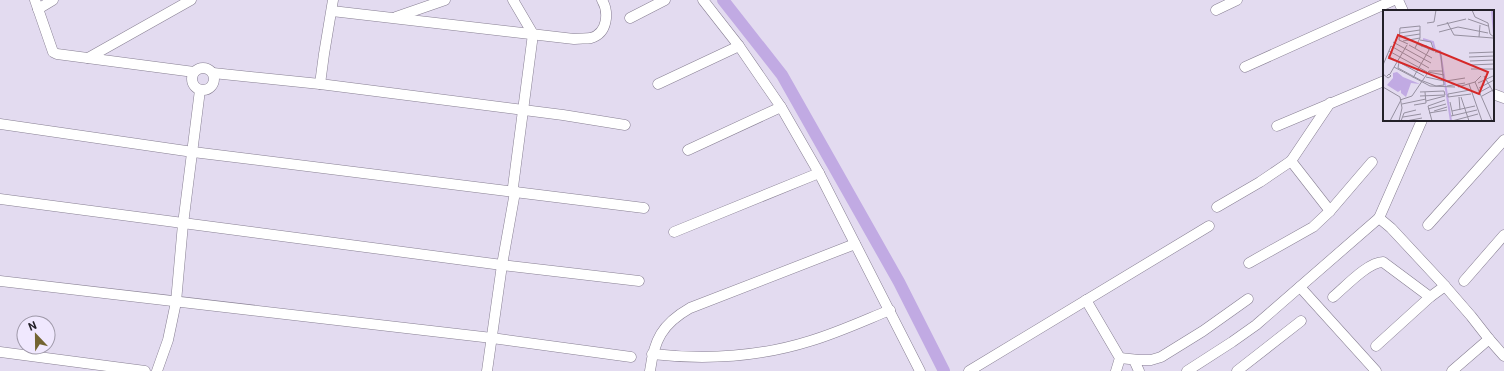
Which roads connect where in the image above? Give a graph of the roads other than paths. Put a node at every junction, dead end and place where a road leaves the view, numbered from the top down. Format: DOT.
graph roads {
  1 [pos="53,0"];
  2 [pos="191,0"];
  3 [pos="333,0"];
  4 [pos="445,0"];
  5 [pos="513,0"];
  6 [pos="602,0"];
  7 [pos="665,0"];
  8 [pos="703,0"];
  9 [pos="1237,0"];
  10 [pos="1394,0"];
  11 [pos="1398,0"];
  12 [pos="36,4"];
  13 [pos="1216,10"];
  14 [pos="1403,10"];
  15 [pos="332,11"];
  16 [pos="392,18"];
  17 [pos="630,18"];
  18 [pos="533,34"];
  19 [pos="739,46"];
  20 [pos="88,58"];
  21 [pos="1246,67"];
  22 [pos="194,72"];
  23 [pos="213,73"];
  24 [pos="1383,82"];
  25 [pos="320,84"];
  26 [pos="658,84"];
  27 [pos="200,90"];
  28 [pos="1494,94"];
  29 [pos="1504,98"];
  30 [pos="1330,103"];
  31 [pos="781,107"];
  32 [pos="523,110"];
  33 [pos="1422,121"];
  34 [pos="0,124"];
  35 [pos="625,125"];
  36 [pos="1277,126"];
  37 [pos="1504,140"];
  38 [pos="688,150"];
  39 [pos="193,152"];
  40 [pos="1291,161"];
  41 [pos="1372,162"];
  42 [pos="819,173"];
  43 [pos="515,192"];
  44 [pos="0,199"];
  45 [pos="1217,207"];
  46 [pos="644,208"];
  47 [pos="1330,211"];
  48 [pos="1379,218"];
  49 [pos="184,224"];
  50 [pos="1428,225"];
  51 [pos="1209,226"];
  52 [pos="674,232"];
  53 [pos="1504,236"];
  54 [pos="855,244"];
  55 [pos="1249,263"];
  56 [pos="502,265"];
  57 [pos="0,281"];
  58 [pos="639,281"];
  59 [pos="1464,281"];
  60 [pos="1445,286"];
  61 [pos="1300,287"];
  62 [pos="1430,296"];
  63 [pos="1333,297"];
  64 [pos="1248,299"];
  65 [pos="1086,300"];
  66 [pos="176,302"];
  67 [pos="890,310"];
  68 [pos="1301,321"];
  69 [pos="492,338"];
  70 [pos="1489,339"];
  71 [pos="1376,346"];
  72 [pos="0,352"];
  73 [pos="652,354"];
  74 [pos="1504,356"];
  75 [pos="631,357"];
  76 [pos="1120,358"];
  77 [pos="1134,360"];
  78 [pos="145,371"];
  79 [pos="157,371"];
  80 [pos="487,371"];
  81 [pos="650,371"];
  82 [pos="920,371"];
  83 [pos="969,371"];
  84 [pos="1117,371"];
  85 [pos="1139,371"];
  86 [pos="1187,371"];
  87 [pos="1237,371"];
  88 [pos="1376,371"];
  89 [pos="1452,371"];
  1 -- 12 [label="street"];
  2 -- 20 [label="street"];
  3 -- 15 [label="street"];
  4 -- 16 [label="street"];
  5 -- 18 [label="street"];
  6 -- 18 [label="street"];
  7 -- 17 [label="street"];
  8 -- 19 [label="street"];
  9 -- 13 [label="street"];
  10 -- 21 [label="street"];
  11 -- 14 [label="street"];
  12 -- 20 [label="street"];
  15 -- 16 [label="street"];
  15 -- 25 [label="street"];
  16 -- 18 [label="street"];
  18 -- 32 [label="street"];
  19 -- 26 [label="street"];
  19 -- 31 [label="street"];
  20 -- 22 [label="street"];
  22 -- 23 [label="street"];
  22 -- 27 [label="street"];
  23 -- 25 [label="street"];
  23 -- 27 [label="street"];
  24 -- 30 [label="street"];
  25 -- 32 [label="street"];
  27 -- 39 [label="street"];
  28 -- 29 [label="street"];
  30 -- 36 [label="street"];
  30 -- 40 [label="street"];
  31 -- 38 [label="street"];
  31 -- 42 [label="street"];
  32 -- 35 [label="street"];
  32 -- 43 [label="street"];
  33 -- 48 [label="street"];
  34 -- 39 [label="street"];
  37 -- 50 [label="street"];
  39 -- 43 [label="street"];
  39 -- 49 [label="street"];
  40 -- 45 [label="street"];
  40 -- 47 [label="street"];
  41 -- 47 [label="street"];
  42 -- 52 [label="street"];
  42 -- 54 [label="street"];
  43 -- 46 [label="street"];
  43 -- 56 [label="street"];
  44 -- 49 [label="street"];
  47 -- 55 [label="street"];
  48 -- 60 [label="street"];
  48 -- 61 [label="street"];
  49 -- 56 [label="street"];
  49 -- 66 [label="street"];
  51 -- 65 [label="street"];
  53 -- 59 [label="street"];
  54 -- 67 [label="street"];
  54 -- 73 [label="street"];
  56 -- 58 [label="street"];
  56 -- 69 [label="street"];
  57 -- 66 [label="street"];
  60 -- 62 [label="street"];
  60 -- 70 [label="street"];
  61 -- 86 [label="street"];
  61 -- 88 [label="street"];
  62 -- 63 [label="street"];
  62 -- 71 [label="street"];
  64 -- 77 [label="street"];
  65 -- 76 [label="street"];
  65 -- 83 [label="street"];
  66 -- 69 [label="street"];
  66 -- 79 [label="street"];
  67 -- 73 [label="street"];
  67 -- 82 [label="street"];
  68 -- 87 [label="street"];
  69 -- 75 [label="street"];
  69 -- 80 [label="street"];
  70 -- 74 [label="street"];
  70 -- 89 [label="street"];
  72 -- 78 [label="street"];
  73 -- 81 [label="street"];
  76 -- 77 [label="street"];
  76 -- 84 [label="street"];
  77 -- 85 [label="street"];
}
